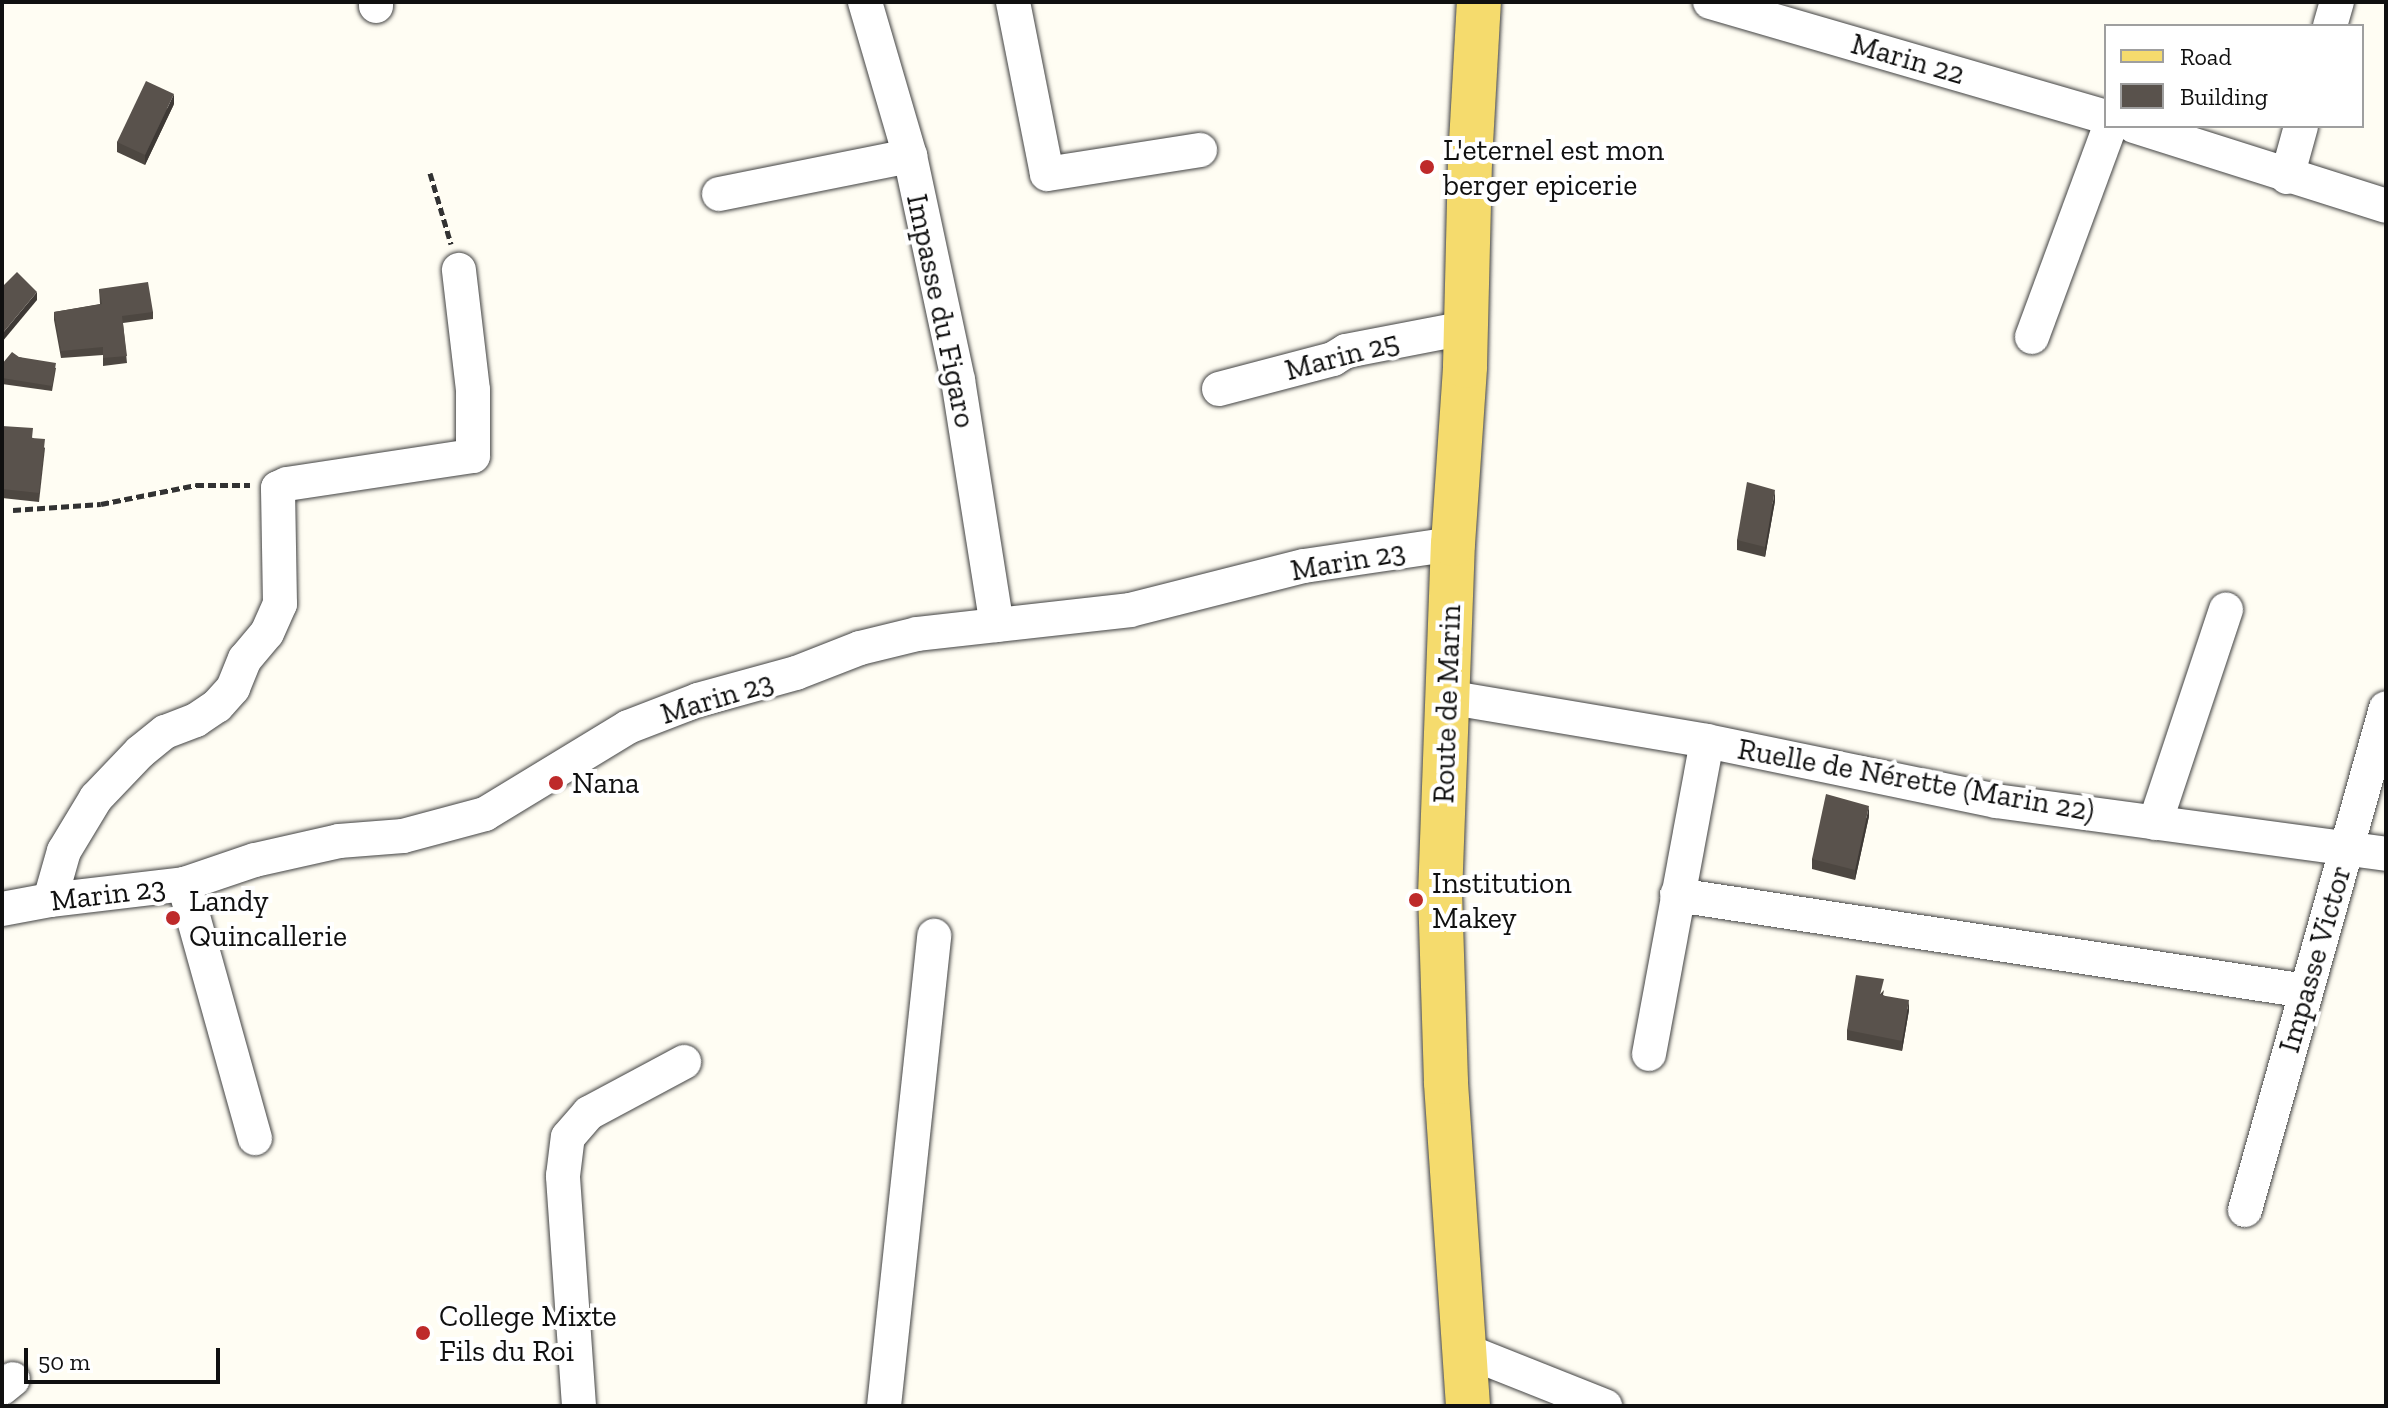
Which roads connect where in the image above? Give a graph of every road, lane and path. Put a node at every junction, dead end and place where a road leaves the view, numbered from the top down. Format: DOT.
graph roads {
  1 [pos="865,2"];
  2 [pos="1013,2"];
  3 [pos="1479,2"];
  4 [pos="1710,2"];
  5 [pos="2337,2"];
  6 [pos="2331,24"];
  7 [pos="2104,116"];
  8 [pos="2109,128"];
  9 [pos="2140,128"];
  10 [pos="2300,128"];
  11 [pos="1200,150"];
  12 [pos="910,156"];
  13 [pos="430,173"];
  14 [pos="2287,177"];
  15 [pos="719,194"];
  16 [pos="2386,206"];
  17 [pos="459,270"];
  18 [pos="1466,328"];
  19 [pos="2032,337"];
  20 [pos="1219,389"];
  21 [pos="278,488"];
  22 [pos="13,510"];
  23 [pos="1453,544"];
  24 [pos="2226,609"];
  25 [pos="997,625"];
  26 [pos="1447,697"];
  27 [pos="2386,708"];
  28 [pos="1707,741"];
  29 [pos="2155,823"];
  30 [pos="2346,849"];
  31 [pos="2386,854"];
  32 [pos="184,884"];
  33 [pos="1677,895"];
  34 [pos="50,900"];
  35 [pos="2,909"];
  36 [pos="934,936"];
  37 [pos="2306,991"];
  38 [pos="1649,1054"];
  39 [pos="684,1062"];
  40 [pos="255,1138"];
  41 [pos="2245,1210"];
  42 [pos="1464,1350"];
  43 [pos="579,1406"];
  44 [pos="884,1406"];
  45 [pos="1468,1406"];
  46 [pos="1605,1406"];
  1 -- 12 [label="street, Impasse du Figaro"];
  2 -- 11 [label="street"];
  3 -- 18 [label="main road, Route de Marin"];
  4 -- 7 [label="street, Marin 22"];
  5 -- 6 [label="street"];
  8 -- 19 [label="street"];
  9 -- 14 [label="street"];
  10 -- 14 [label="street"];
  12 -- 15 [label="street"];
  12 -- 25 [label="street, Impasse du Figaro"];
  13 -- 17 [label="path"];
  14 -- 16 [label="street"];
  17 -- 21 [label="street"];
  18 -- 20 [label="street, Marin 25"];
  18 -- 23 [label="main road, Route de Marin"];
  21 -- 22 [label="path"];
  21 -- 34 [label="street"];
  23 -- 25 [label="street, Marin 23"];
  23 -- 26 [label="main road, Route de Marin"];
  24 -- 29 [label="street"];
  25 -- 32 [label="street, Marin 23"];
  26 -- 28 [label="street, Ruelle de Nérette (Marin 22)"];
  26 -- 42 [label="main road, Route de Marin"];
  27 -- 30 [label="street, Impasse Victor"];
  28 -- 29 [label="street, Ruelle de Nérette (Marin 22)"];
  28 -- 33 [label="street"];
  29 -- 30 [label="street, Ruelle de Nérette (Marin 22)"];
  30 -- 31 [label="street, Ruelle de Nérette (Marin 22)"];
  30 -- 37 [label="street, Impasse Victor"];
  32 -- 34 [label="street, Marin 23"];
  32 -- 40 [label="street"];
  33 -- 37 [label="street"];
  33 -- 38 [label="street"];
  34 -- 35 [label="street, Marin 23"];
  36 -- 44 [label="street"];
  37 -- 41 [label="street, Impasse Victor"];
  39 -- 43 [label="street"];
  42 -- 45 [label="main road, Route de Marin"];
  42 -- 46 [label="street"];
}
